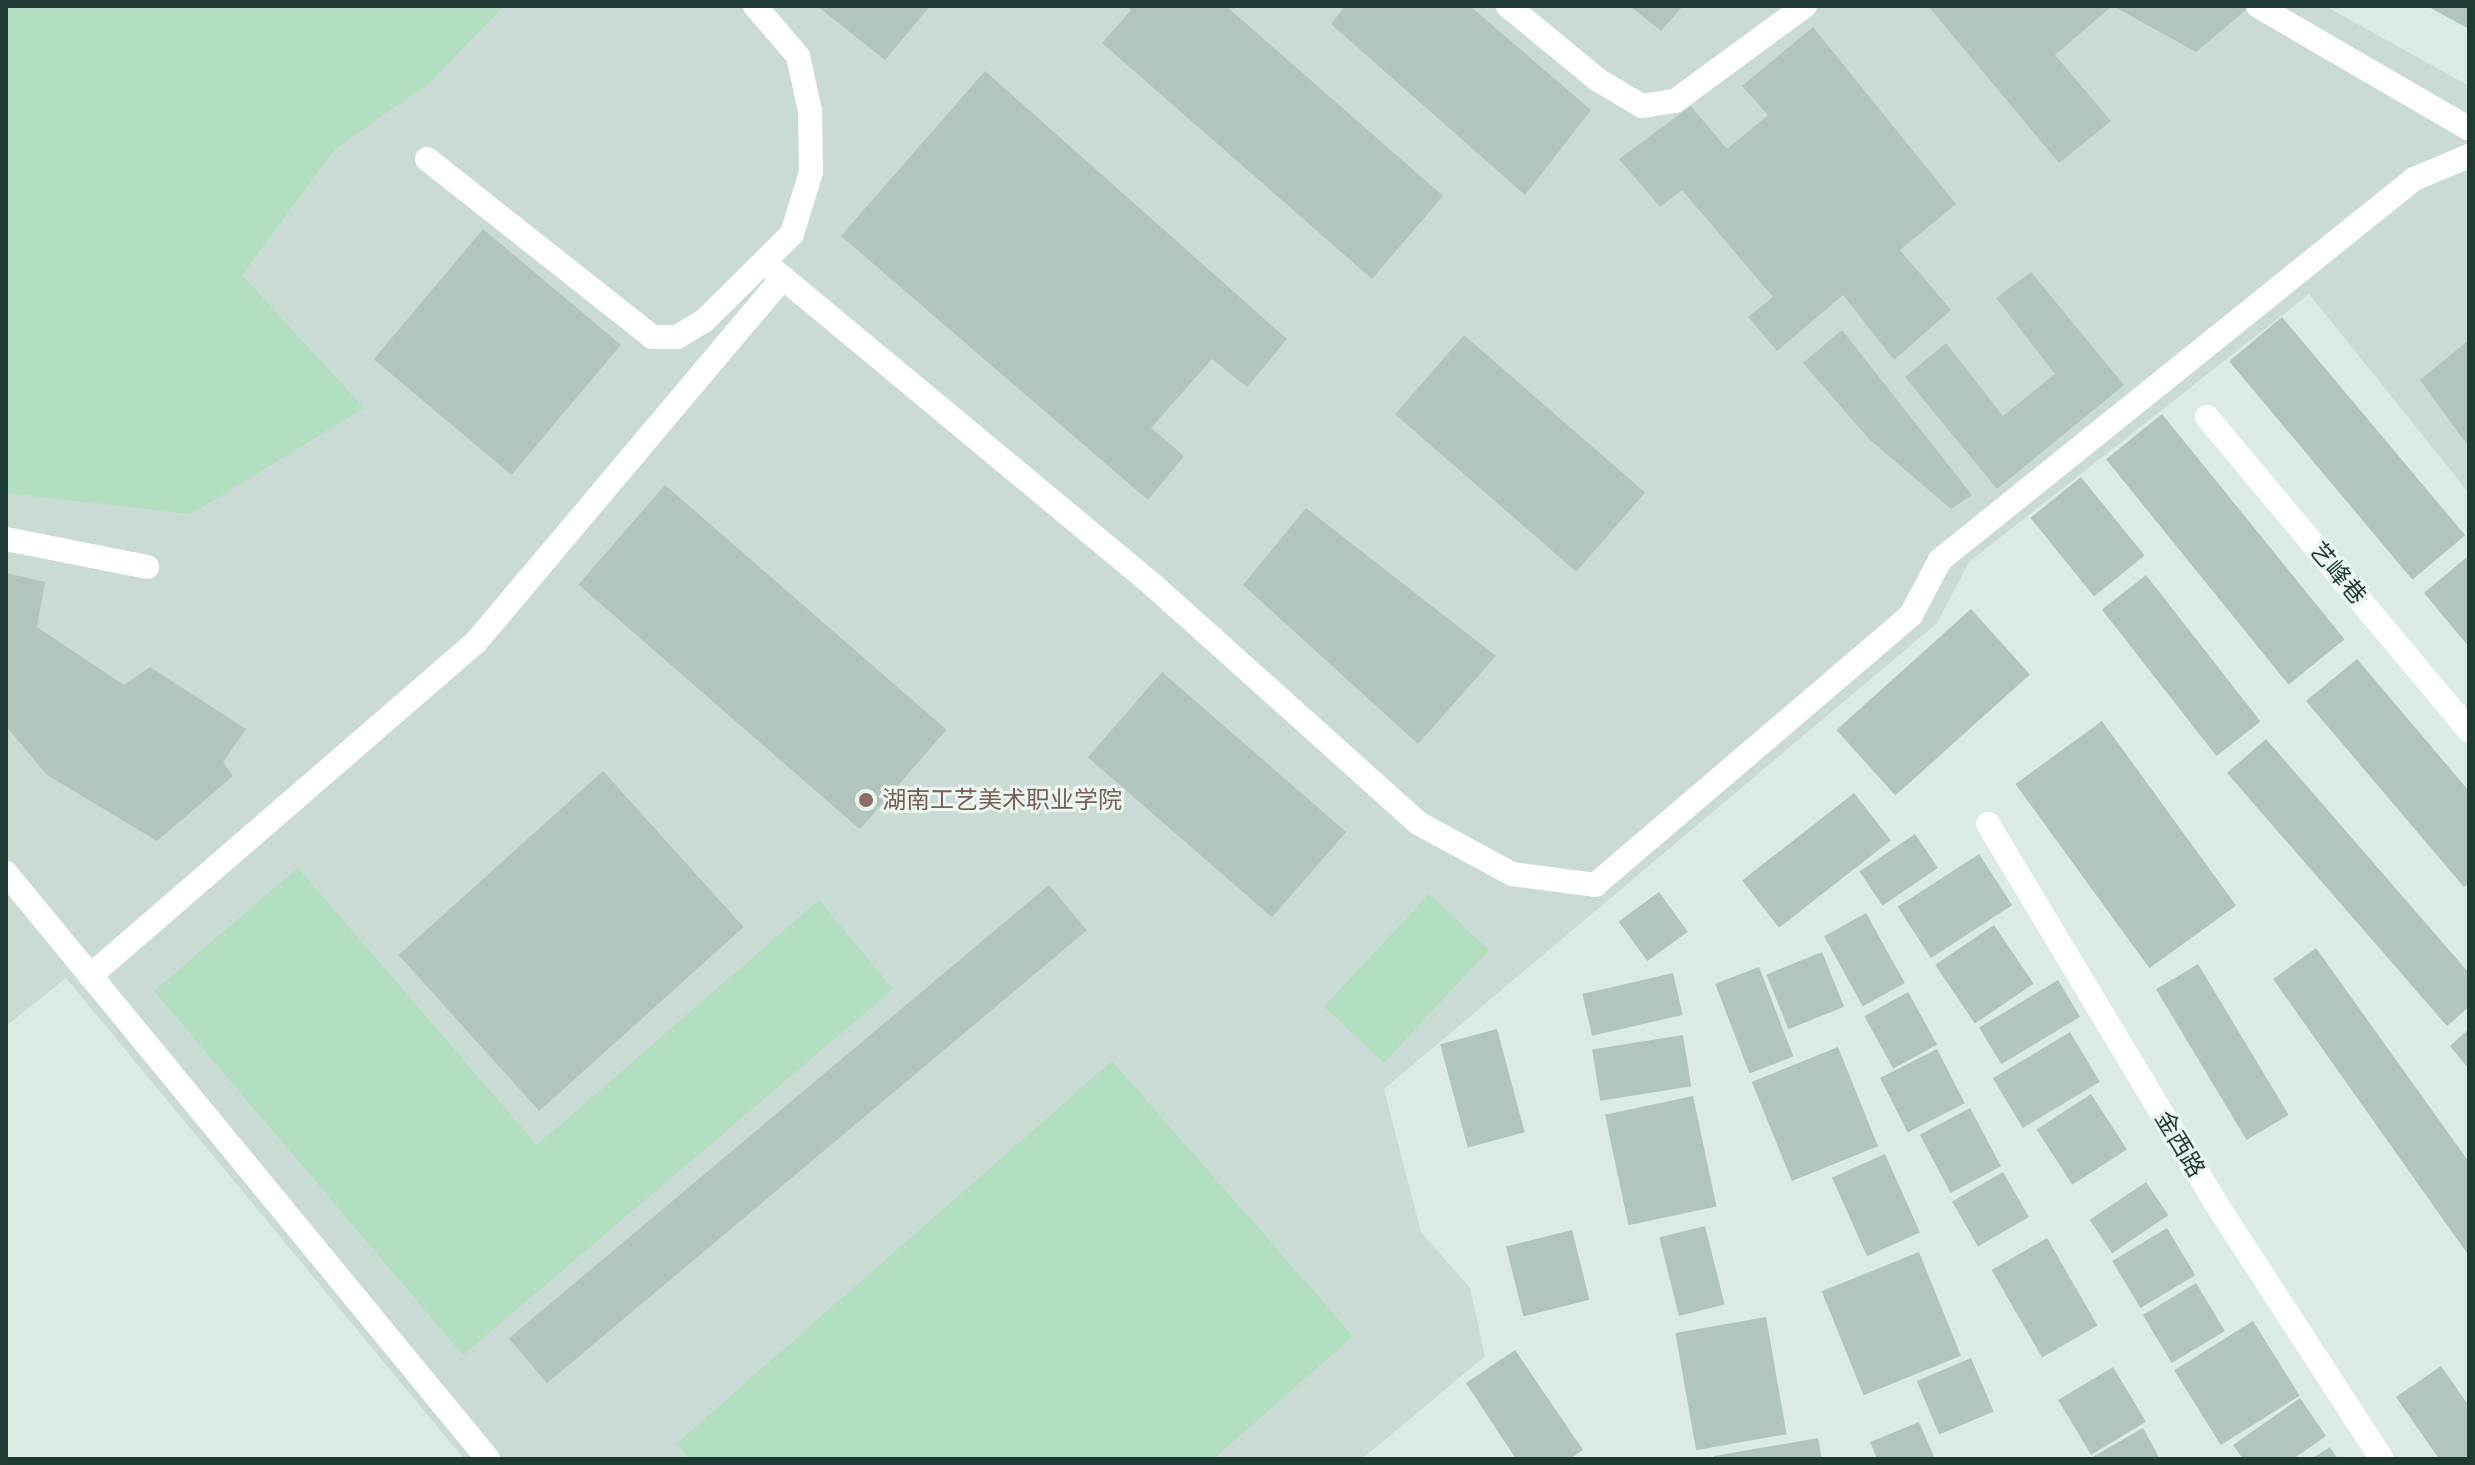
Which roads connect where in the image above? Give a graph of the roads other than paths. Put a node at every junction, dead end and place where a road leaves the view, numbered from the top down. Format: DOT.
graph roads {
  1 [pos="755,6"];
  2 [pos="1508,6"];
  3 [pos="1805,6"];
  4 [pos="2258,6"];
  5 [pos="2469,129"];
  6 [pos="2469,156"];
  7 [pos="427,159"];
  8 [pos="774,270"];
  9 [pos="2207,417"];
  10 [pos="6,539"];
  11 [pos="147,567"];
  12 [pos="2469,730"];
  13 [pos="1988,824"];
  14 [pos="6,873"];
  15 [pos="90,976"];
  16 [pos="488,1459"];
  17 [pos="2382,1459"];
  1 -- 8 [label="street"];
  2 -- 3 [label="street"];
  4 -- 5 [label="street"];
  6 -- 8 [label="street"];
  7 -- 8 [label="street"];
  8 -- 15 [label="street"];
  9 -- 12 [label="street, 艺峰巷"];
  10 -- 11 [label="street"];
  13 -- 17 [label="street, 金西路"];
  14 -- 15 [label="street"];
  15 -- 16 [label="street"];
}
